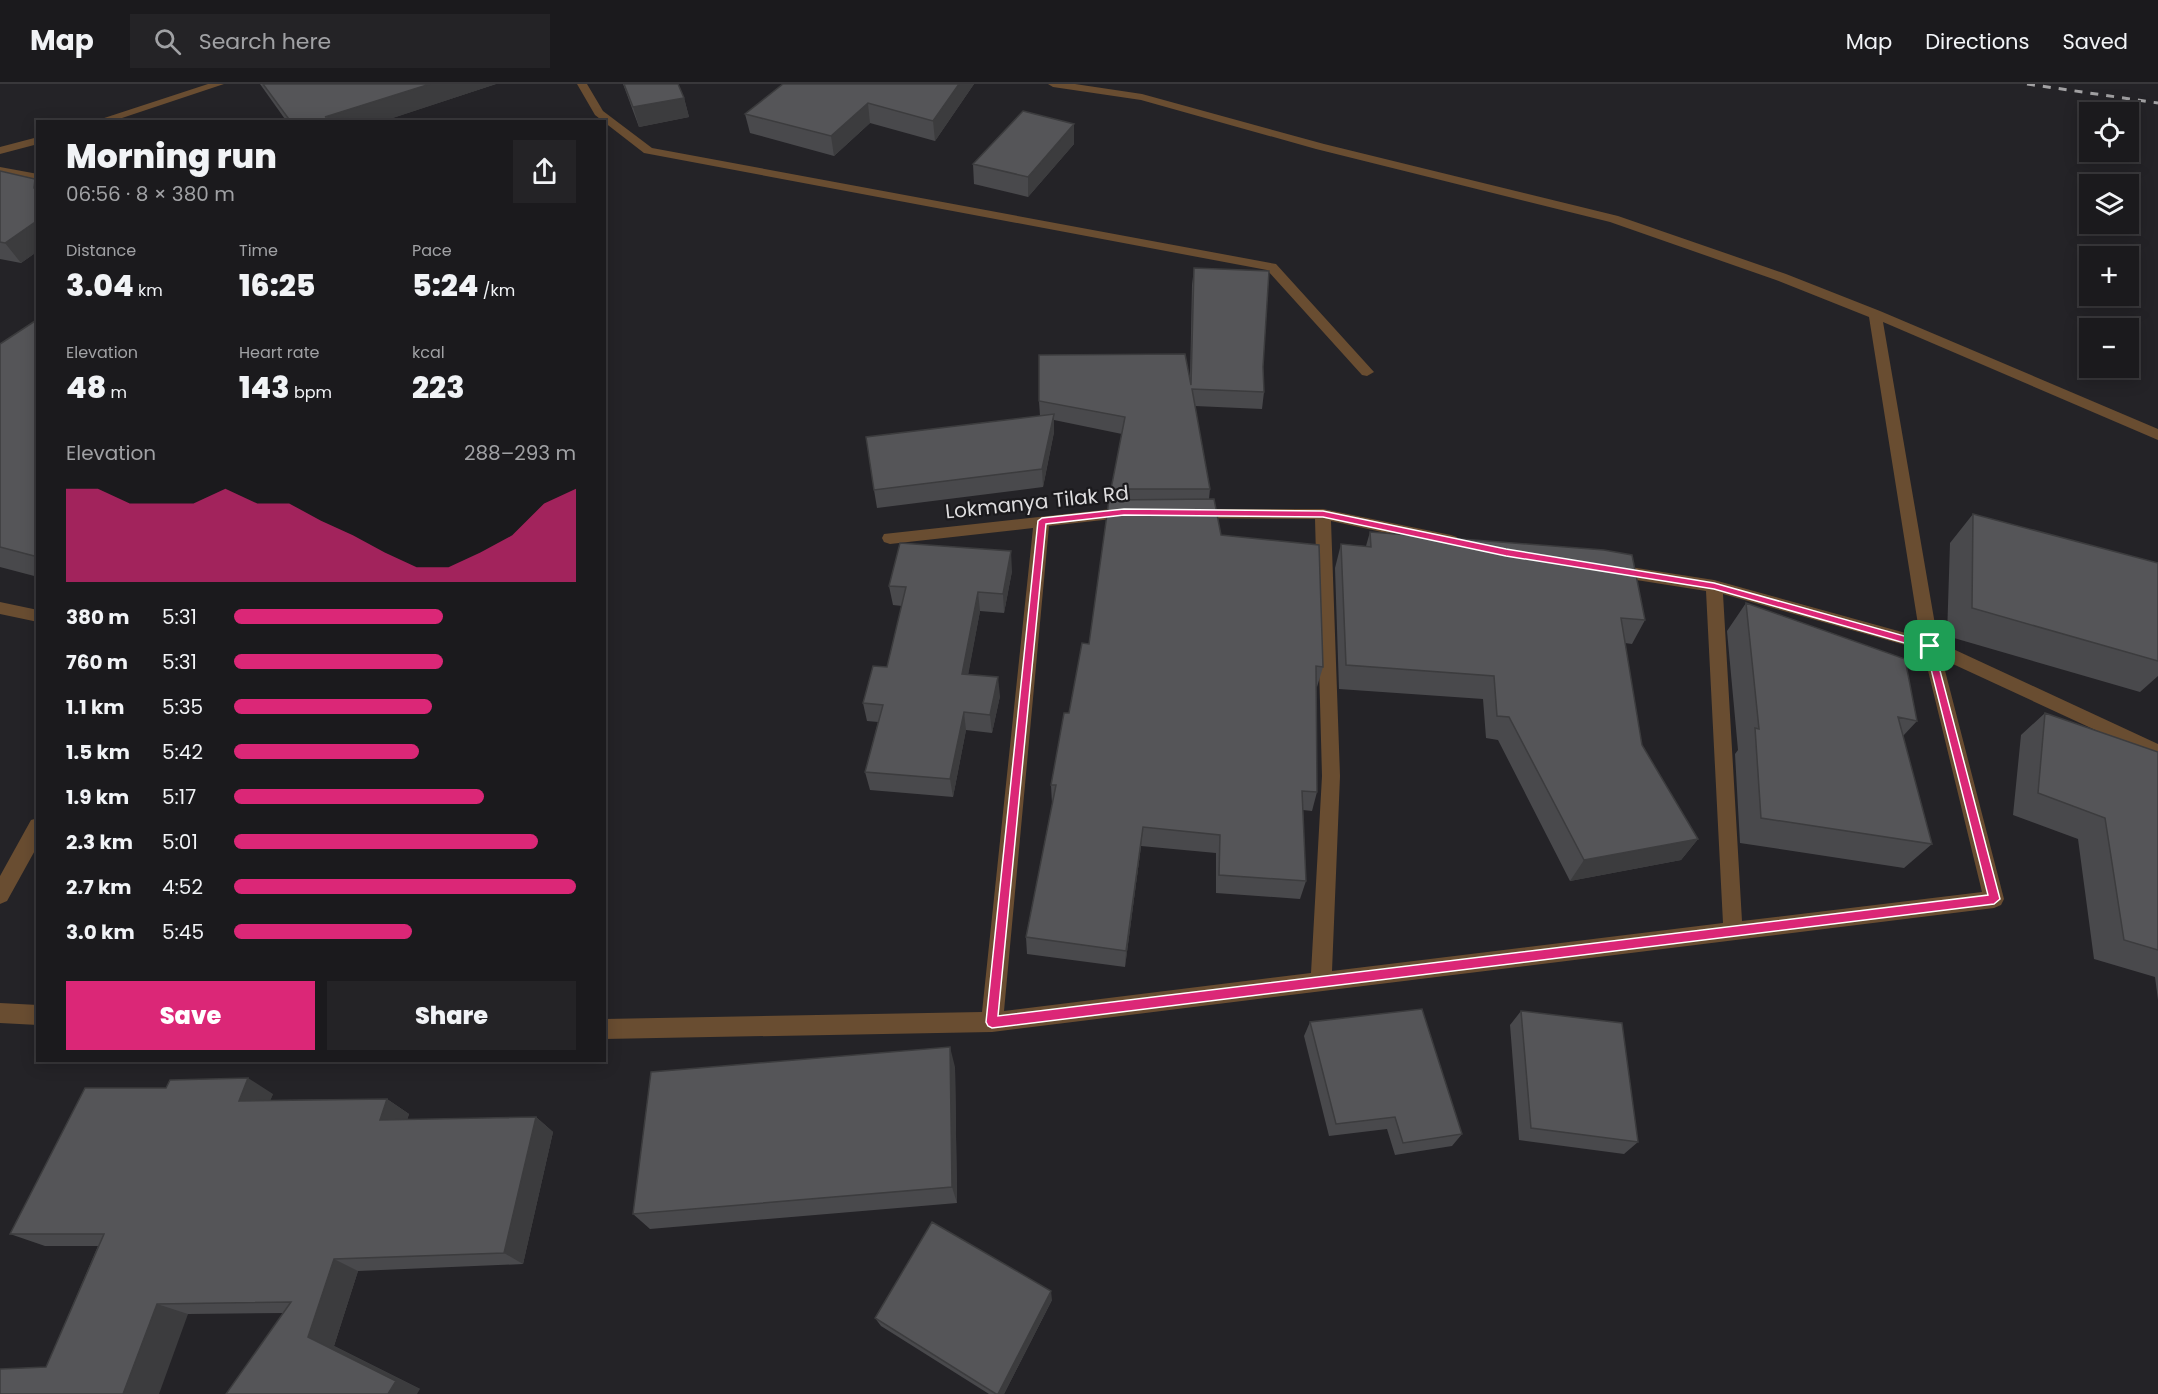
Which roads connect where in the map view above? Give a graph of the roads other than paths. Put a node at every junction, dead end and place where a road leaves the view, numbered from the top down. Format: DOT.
graph roads {
  1 [pos="219,84"];
  2 [pos="582,84"];
  3 [pos="1053,84"];
  4 [pos="103,120"];
  5 [pos="36,141"];
  6 [pos="0,151"];
  7 [pos="0,171"];
  8 [pos="36,178"];
  9 [pos="1875,314"];
  10 [pos="1367,372"];
  11 [pos="2158,435"];
  12 [pos="1147,512"];
  13 [pos="1183,513"];
  14 [pos="1323,514"];
  15 [pos="1042,521"];
  16 [pos="890,538"];
  17 [pos="1472,545"];
  18 [pos="1598,567"];
  19 [pos="1714,586"];
  20 [pos="0,608"];
  21 [pos="36,616"];
  22 [pos="1930,646"];
  23 [pos="2158,752"];
  24 [pos="36,830"];
  25 [pos="0,895"];
  26 [pos="1733,931"];
  27 [pos="1321,982"];
  28 [pos="0,1013"];
  29 [pos="36,1015"];
  30 [pos="992,1022"];
  31 [pos="606,1029"];
  1 -- 4 [label="street"];
  2 -- 10 [label="street"];
  3 -- 9 [label="street"];
  5 -- 6 [label="street"];
  7 -- 8 [label="street"];
  9 -- 11 [label="street"];
  9 -- 22 [label="street"];
  12 -- 15 [label="street, Lokmanya Tilak Rd"];
  13 -- 14 [label="street"];
  14 -- 17 [label="street"];
  14 -- 27 [label="street"];
  15 -- 16 [label="street, Lokmanya Tilak Rd"];
  15 -- 30 [label="street"];
  18 -- 19 [label="street"];
  19 -- 22 [label="street"];
  19 -- 26 [label="street"];
  20 -- 21 [label="street"];
  22 -- 23 [label="street"];
  22 -- 26 [label="street"];
  24 -- 25 [label="street"];
  26 -- 27 [label="street"];
  27 -- 30 [label="street"];
  28 -- 29 [label="street"];
  30 -- 31 [label="street"];
}
